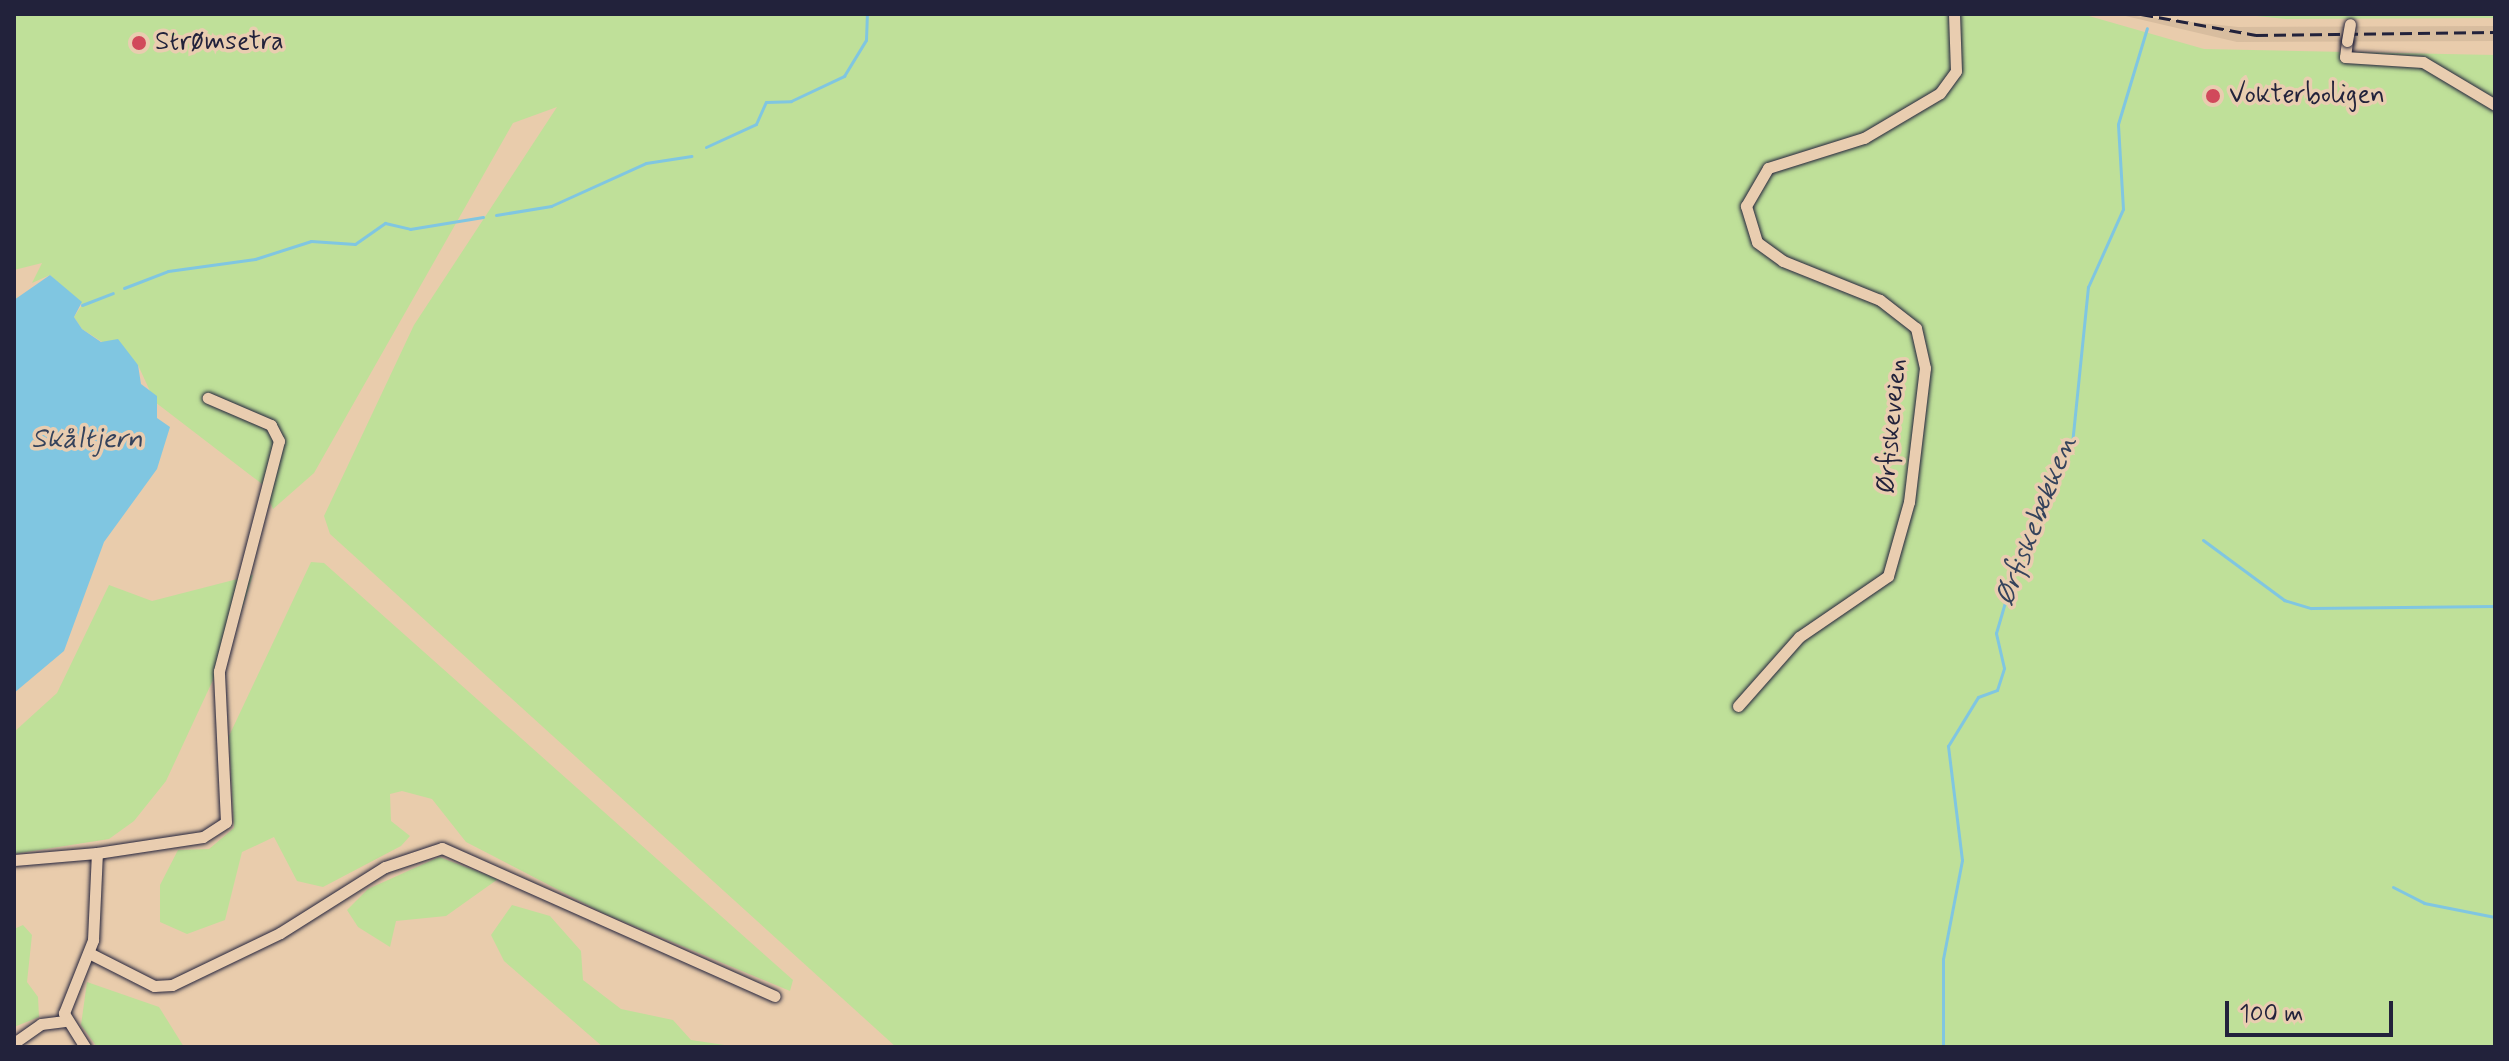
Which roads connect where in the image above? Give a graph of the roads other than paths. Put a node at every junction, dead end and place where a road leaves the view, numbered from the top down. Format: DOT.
graph roads {
  1 [pos="1954,14"];
  2 [pos="2353,19"];
  3 [pos="2495,105"];
  4 [pos="208,398"];
  5 [pos="1738,706"];
  6 [pos="97,853"];
  7 [pos="14,860"];
  8 [pos="89,953"];
  9 [pos="775,996"];
  10 [pos="65,1021"];
  11 [pos="14,1043"];
  12 [pos="85,1047"];
  1 -- 5 [label="street, Ørfiskeveien"];
  2 -- 3 [label="street, bridge"];
  4 -- 6 [label="street"];
  6 -- 7 [label="street"];
  6 -- 8 [label="street"];
  8 -- 9 [label="street"];
  8 -- 10 [label="street"];
  10 -- 11 [label="street"];
  10 -- 12 [label="street"];
}
